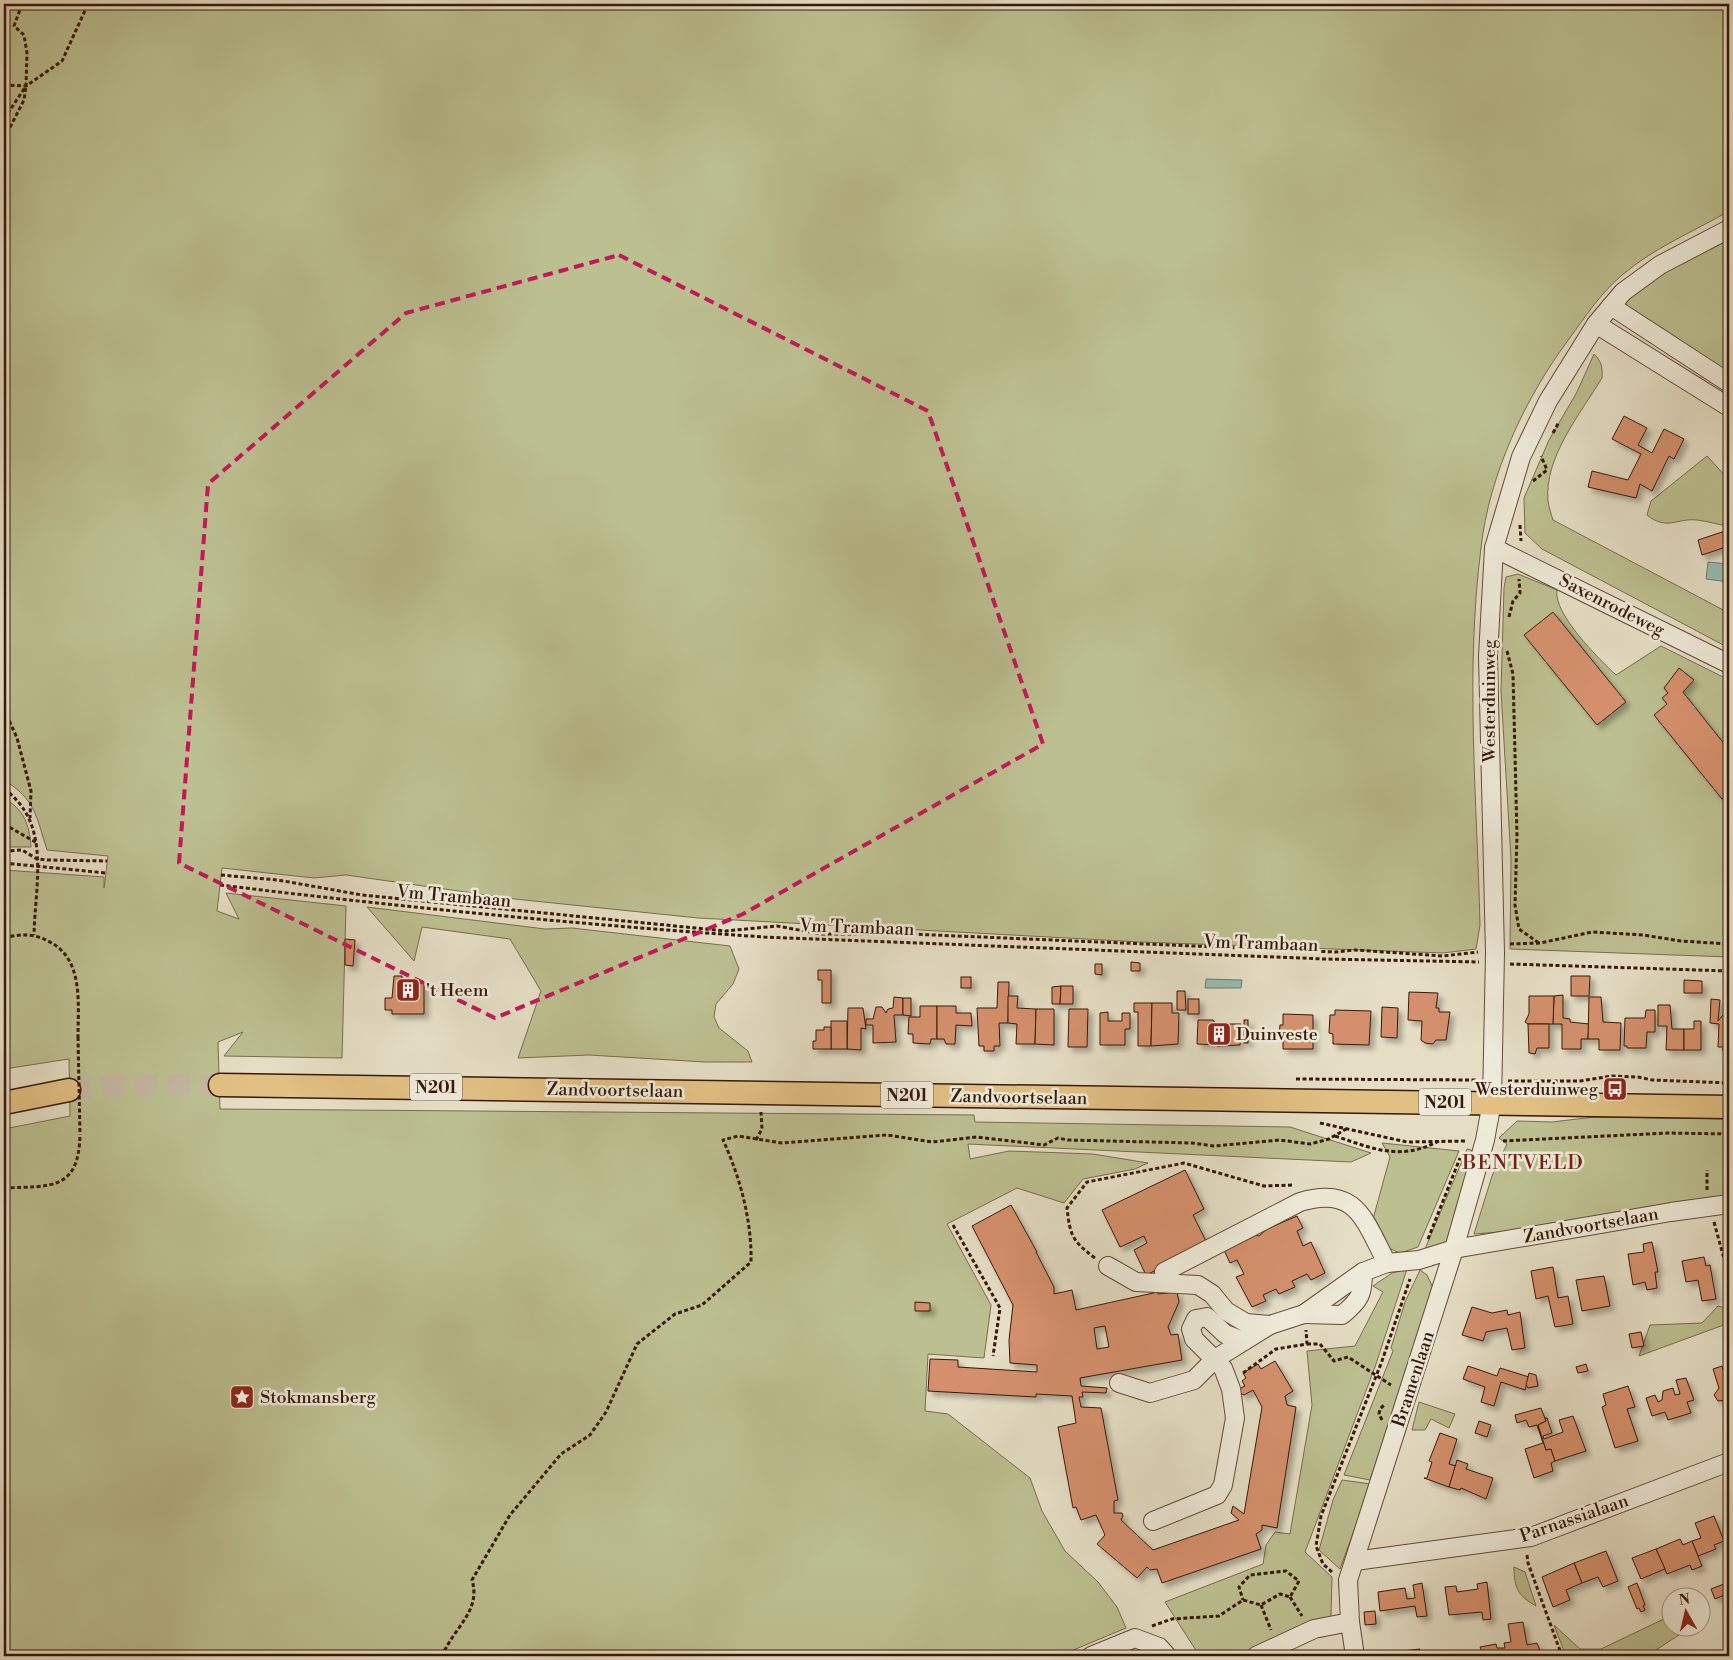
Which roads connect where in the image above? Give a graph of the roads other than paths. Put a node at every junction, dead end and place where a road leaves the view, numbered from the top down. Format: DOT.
graph roads {
  1 [pos="1729,229"];
  2 [pos="1611,306"];
  3 [pos="1596,324"];
  4 [pos="1729,383"];
  5 [pos="1729,407"];
  6 [pos="1494,548"];
  7 [pos="1729,664"];
  8 [pos="220,1085"];
  9 [pos="70,1090"];
  10 [pos="1492,1091"];
  11 [pos="4,1103"];
  12 [pos="1729,1107"];
  13 [pos="1729,1204"];
  14 [pos="1454,1249"];
  15 [pos="1387,1263"];
  16 [pos="1108,1266"];
  17 [pos="1164,1272"];
  18 [pos="1270,1325"];
  19 [pos="1243,1341"];
  20 [pos="1215,1359"];
  21 [pos="1119,1383"];
  22 [pos="1729,1462"];
  23 [pos="1153,1521"];
  24 [pos="1355,1561"];
  25 [pos="1350,1622"];
  26 [pos="1091,1656"];
  27 [pos="1167,1656"];
  28 [pos="1256,1656"];
  29 [pos="1355,1656"];
  1 -- 2 [label="street, Westerduinweg"];
  2 -- 3 [label="street, Westerduinweg"];
  2 -- 4 [label="street"];
  3 -- 5 [label="street"];
  3 -- 6 [label="street, Westerduinweg"];
  6 -- 7 [label="street, Saxenrodeweg"];
  6 -- 10 [label="street, Westerduinweg"];
  8 -- 10 [label="main road, Zandvoortselaan / N201"];
  9 -- 11 [label="main road"];
  10 -- 12 [label="main road, Zandvoortselaan / N201"];
  10 -- 14 [label="street, Bramenlaan"];
  13 -- 14 [label="street, Zandvoortselaan"];
  14 -- 15 [label="street, Zandvoortselaan"];
  14 -- 24 [label="street, Bramenlaan"];
  15 -- 17 [label="street"];
  15 -- 18 [label="street, Zandvoortselaan"];
  16 -- 18 [label="street"];
  18 -- 19 [label="street"];
  19 -- 20 [label="street"];
  19 -- 20 [label="street"];
  20 -- 21 [label="street"];
  20 -- 23 [label="street"];
  22 -- 24 [label="street, Parnassialaan"];
  24 -- 25 [label="street, Bramenlaan"];
  25 -- 28 [label="street"];
  25 -- 29 [label="street, Bramenlaan"];
  26 -- 27 [label="street"];
}
